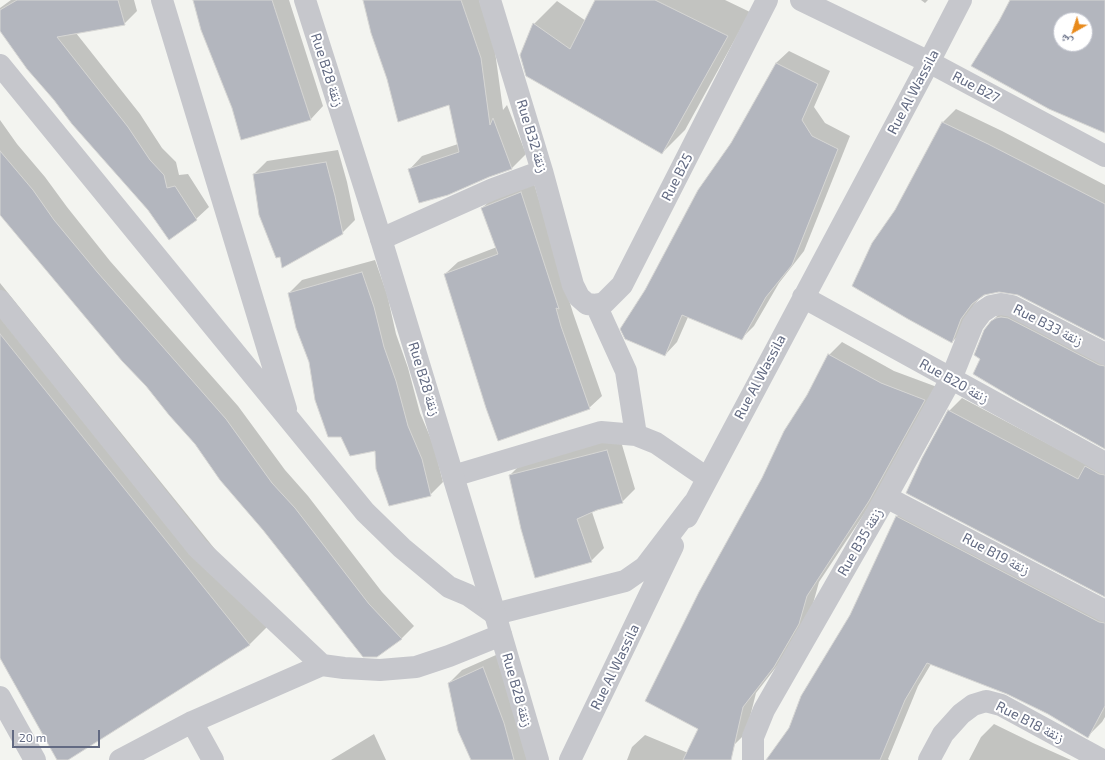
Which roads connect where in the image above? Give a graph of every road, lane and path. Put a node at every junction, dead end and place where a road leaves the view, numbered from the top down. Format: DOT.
graph roads {
  1 [pos="162,0"];
  2 [pos="305,0"];
  3 [pos="490,0"];
  4 [pos="768,0"];
  5 [pos="801,0"];
  6 [pos="961,0"];
  7 [pos="929,62"];
  8 [pos="0,65"];
  9 [pos="1105,156"];
  10 [pos="542,171"];
  11 [pos="381,239"];
  12 [pos="803,297"];
  13 [pos="0,301"];
  14 [pos="596,305"];
  15 [pos="973,324"];
  16 [pos="1105,354"];
  17 [pos="951,379"];
  18 [pos="289,420"];
  19 [pos="636,435"];
  20 [pos="1105,463"];
  21 [pos="453,476"];
  22 [pos="707,478"];
  23 [pos="886,497"];
  24 [pos="693,504"];
  25 [pos="1105,611"];
  26 [pos="495,614"];
  27 [pos="501,635"];
  28 [pos="322,665"];
  29 [pos="0,697"];
  30 [pos="192,722"];
  31 [pos="1104,759"];
  32 [pos="35,760"];
  33 [pos="120,760"];
  34 [pos="213,760"];
  35 [pos="538,760"];
  36 [pos="570,760"];
  37 [pos="753,760"];
  38 [pos="929,760"];
  1 -- 18 [label="street"];
  2 -- 11 [label="street, Rue B28 زنقة"];
  3 -- 10 [label="street, Rue B32 زنقة"];
  4 -- 14 [label="street, Rue B25"];
  5 -- 7 [label="street, Rue B27"];
  6 -- 7 [label="street, Rue Al Wassila"];
  7 -- 9 [label="street, Rue B27"];
  7 -- 12 [label="street, Rue Al Wassila"];
  8 -- 18 [label="street"];
  10 -- 11 [label="street"];
  10 -- 14 [label="street, Rue B32 زنقة"];
  11 -- 21 [label="street, Rue B28 زنقة"];
  12 -- 17 [label="street, Rue B20 زنقة"];
  12 -- 22 [label="street, Rue Al Wassila"];
  13 -- 28 [label="street"];
  14 -- 19 [label="street"];
  15 -- 16 [label="street, Rue B33 زنقة"];
  15 -- 17 [label="street, Rue B35 زنقة"];
  17 -- 20 [label="street, Rue B20 زنقة"];
  17 -- 23 [label="street, Rue B35 زنقة"];
  18 -- 26 [label="street"];
  19 -- 21 [label="street"];
  19 -- 22 [label="street"];
  21 -- 26 [label="street, Rue B28 زنقة"];
  22 -- 24 [label="street, Rue Al Wassila"];
  23 -- 25 [label="street, Rue B19 زنقة"];
  23 -- 37 [label="street, Rue B35 زنقة"];
  24 -- 26 [label="street"];
  24 -- 36 [label="street, Rue Al Wassila"];
  26 -- 27 [label="street, Rue B28 زنقة"];
  27 -- 28 [label="street"];
  27 -- 35 [label="street, Rue B28 زنقة"];
  28 -- 30 [label="street"];
  29 -- 32 [label="street"];
  30 -- 33 [label="street"];
  30 -- 34 [label="street"];
  31 -- 38 [label="street, Rue B18 زنقة"];
}
